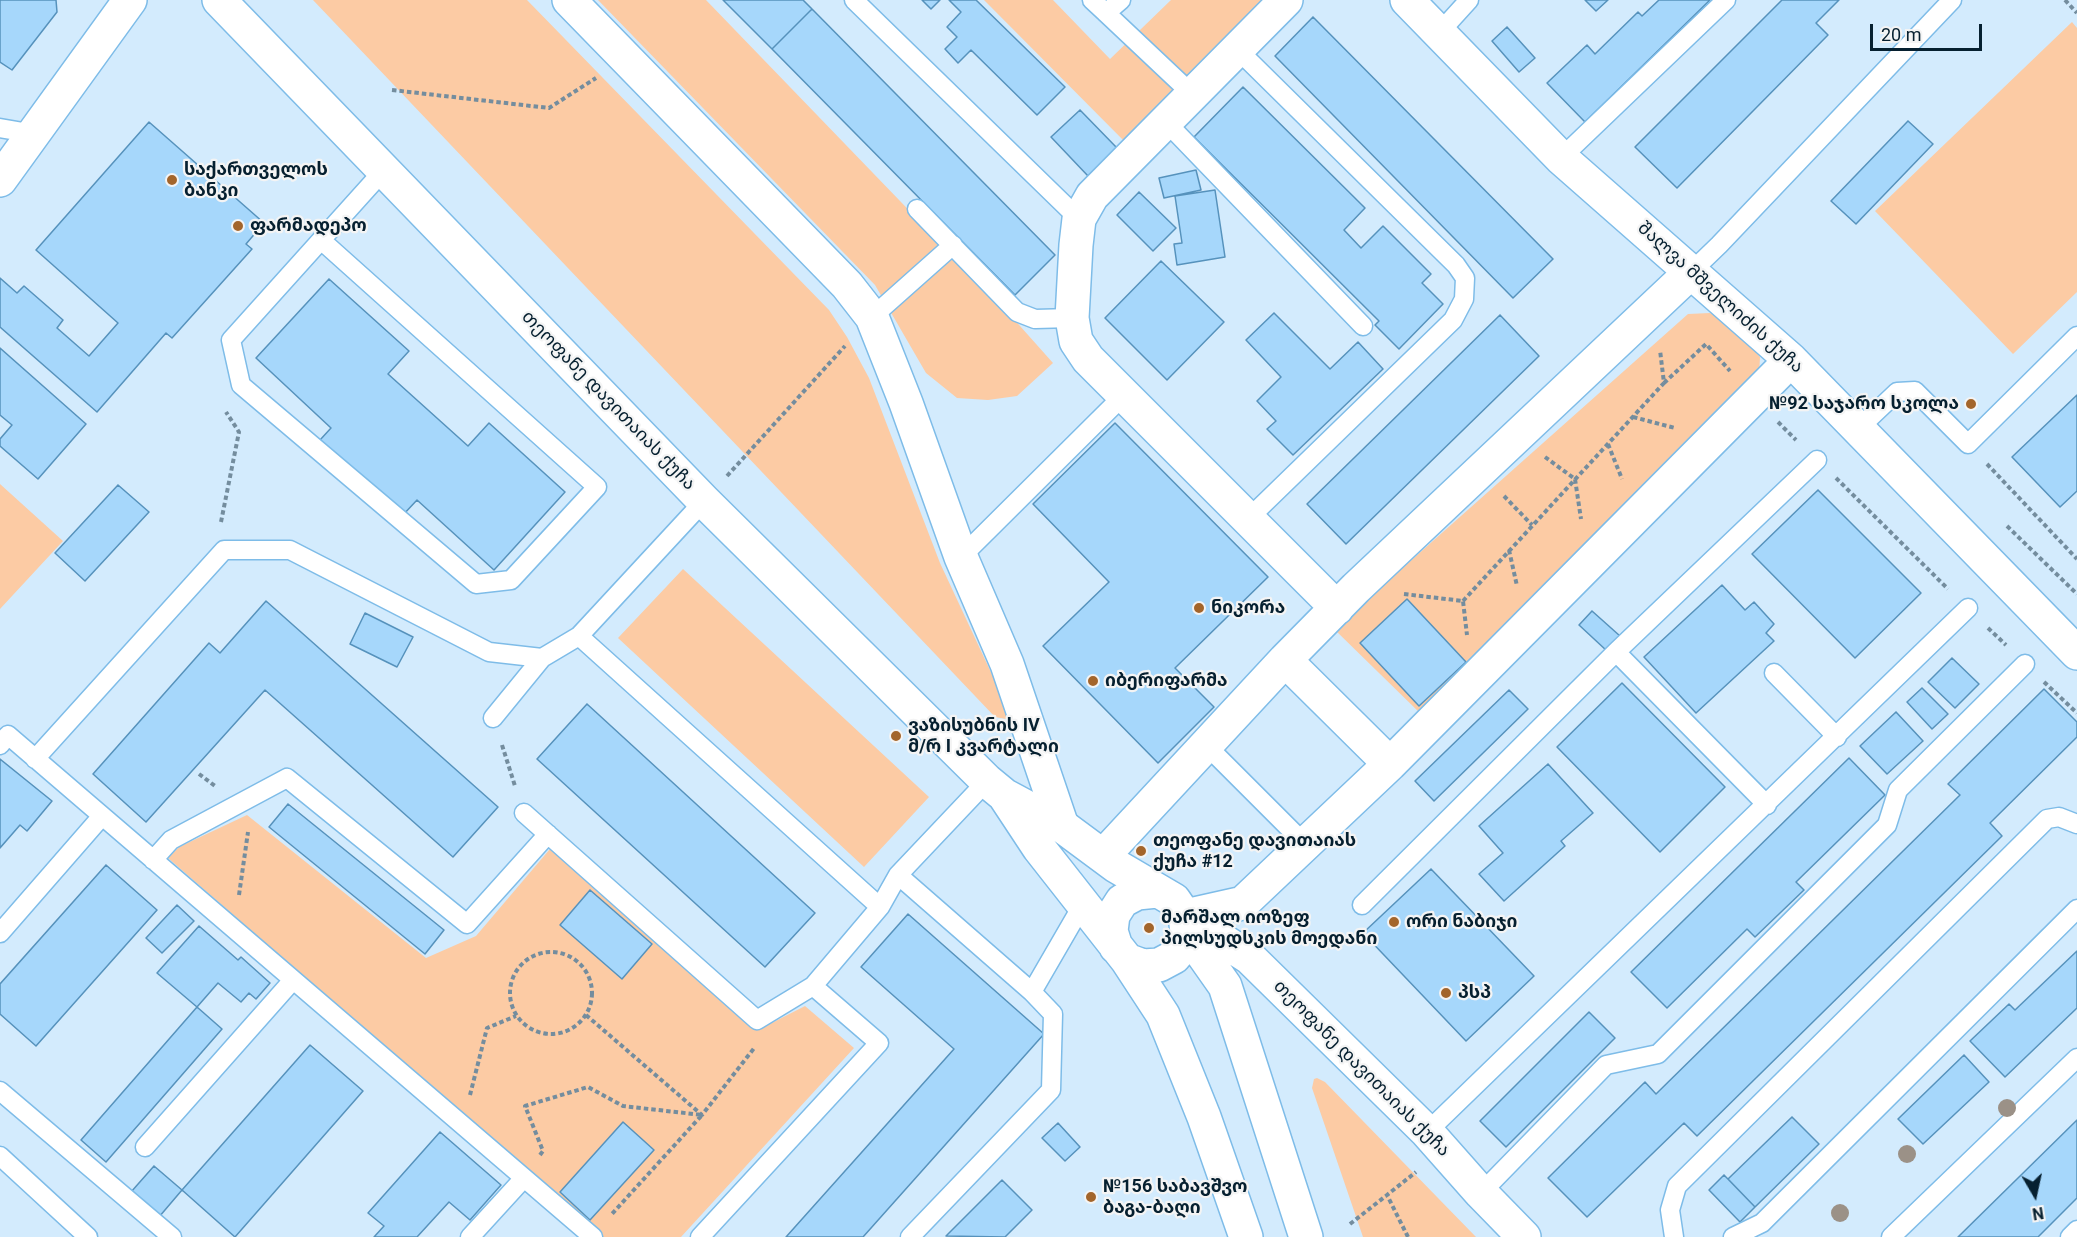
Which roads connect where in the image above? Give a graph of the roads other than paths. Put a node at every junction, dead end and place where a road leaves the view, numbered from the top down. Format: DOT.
graph roads {
  1 [pos="130,0"];
  2 [pos="219,0"];
  3 [pos="569,0"];
  4 [pos="854,0"];
  5 [pos="1092,0"];
  6 [pos="1121,0"];
  7 [pos="1286,0"];
  8 [pos="1407,0"];
  9 [pos="1469,0"];
  10 [pos="1726,0"];
  11 [pos="1952,0"];
  12 [pos="1106,13"];
  13 [pos="1439,33"];
  14 [pos="1238,50"];
  15 [pos="1193,95"];
  16 [pos="1166,122"];
  17 [pos="0,128"];
  18 [pos="35,134"];
  19 [pos="1561,158"];
  20 [pos="384,170"];
  21 [pos="0,180"];
  22 [pos="917,209"];
  23 [pos="1079,219"];
  24 [pos="321,240"];
  25 [pos="952,246"];
  26 [pos="1691,272"];
  27 [pos="872,317"];
  28 [pos="1072,318"];
  29 [pos="1363,326"];
  30 [pos="2077,336"];
  31 [pos="1791,360"];
  32 [pos="1124,394"];
  33 [pos="1858,429"];
  34 [pos="1817,460"];
  35 [pos="704,501"];
  36 [pos="1248,519"];
  37 [pos="961,557"];
  38 [pos="1347,598"];
  39 [pos="1968,608"];
  40 [pos="579,636"];
  41 [pos="1616,652"];
  42 [pos="2077,653"];
  43 [pos="542,658"];
  44 [pos="1285,660"];
  45 [pos="2025,664"];
  46 [pos="1774,673"];
  47 [pos="493,718"];
  48 [pos="1837,737"];
  49 [pos="0,745"];
  50 [pos="1206,745"];
  51 [pos="35,759"];
  52 [pos="1390,764"];
  53 [pos="996,788"];
  54 [pos="1767,805"];
  55 [pos="524,813"];
  56 [pos="102,816"];
  57 [pos="2077,824"];
  58 [pos="1062,826"];
  59 [pos="548,834"];
  60 [pos="1305,844"];
  61 [pos="1104,855"];
  62 [pos="153,860"];
  63 [pos="898,875"];
  64 [pos="1157,891"];
  65 [pos="1083,904"];
  66 [pos="1362,905"];
  67 [pos="880,907"];
  68 [pos="2077,909"];
  69 [pos="1186,924"];
  70 [pos="0,933"];
  71 [pos="1121,954"];
  72 [pos="293,980"];
  73 [pos="813,986"];
  74 [pos="1032,992"];
  75 [pos="2077,1058"];
  76 [pos="0,1092"];
  77 [pos="1427,1132"];
  78 [pos="145,1147"];
  79 [pos="0,1156"];
  80 [pos="524,1178"];
  81 [pos="1481,1193"];
  82 [pos="2077,1230"];
  83 [pos="593,1236"];
  84 [pos="88,1237"];
  85 [pos="172,1237"];
  86 [pos="470,1237"];
  87 [pos="700,1237"];
  88 [pos="910,1237"];
  89 [pos="1246,1237"];
  90 [pos="1306,1237"];
  91 [pos="1524,1237"];
  92 [pos="1674,1237"];
  93 [pos="1733,1237"];
  94 [pos="1891,1237"];
  95 [pos="2070,1237"];
  1 -- 18 [label="street"];
  2 -- 20 [label="street, თეოფანე დავითაიას ქუჩა"];
  3 -- 27 [label="street"];
  4 -- 23 [label="lane"];
  5 -- 12 [label="lane"];
  6 -- 12 [label="lane"];
  7 -- 14 [label="street"];
  8 -- 13 [label="street, შალვა მშველიძის ქუჩა"];
  9 -- 13 [label="lane"];
  10 -- 19 [label="lane"];
  11 -- 26 [label="lane"];
  12 -- 15 [label="lane"];
  13 -- 19 [label="street, შალვა მშველიძის ქუჩა"];
  14 -- 15 [label="street"];
  14 -- 36 [label="lane"];
  15 -- 16 [label="street"];
  16 -- 23 [label="street"];
  16 -- 29 [label="lane"];
  17 -- 18 [label="lane"];
  18 -- 21 [label="street"];
  19 -- 26 [label="street, შალვა მშველიძის ქუჩა"];
  20 -- 24 [label="lane"];
  20 -- 35 [label="street, თეოფანე დავითაიას ქუჩა"];
  22 -- 25 [label="lane"];
  23 -- 28 [label="street"];
  24 -- 24 [label="lane"];
  25 -- 27 [label="lane"];
  25 -- 28 [label="lane"];
  26 -- 31 [label="street, შალვა მშველიძის ქუჩა"];
  26 -- 38 [label="street"];
  27 -- 37 [label="street"];
  28 -- 32 [label="street"];
  30 -- 33 [label="lane"];
  31 -- 33 [label="street, შალვა მშველიძის ქუჩა"];
  31 -- 52 [label="street"];
  32 -- 36 [label="street"];
  32 -- 37 [label="lane"];
  33 -- 42 [label="street, შალვა მშველიძის ქუჩა"];
  34 -- 41 [label="lane"];
  35 -- 40 [label="lane"];
  35 -- 53 [label="street, თეოფანე დავითაიას ქუჩა"];
  36 -- 38 [label="street"];
  37 -- 58 [label="street"];
  38 -- 44 [label="street"];
  39 -- 48 [label="lane"];
  40 -- 43 [label="lane"];
  40 -- 67 [label="lane"];
  41 -- 54 [label="lane"];
  41 -- 66 [label="lane"];
  43 -- 47 [label="lane"];
  43 -- 51 [label="lane"];
  44 -- 50 [label="street"];
  44 -- 52 [label="street"];
  45 -- 81 [label="lane"];
  46 -- 48 [label="lane"];
  48 -- 54 [label="lane"];
  49 -- 51 [label="lane"];
  50 -- 60 [label="lane"];
  50 -- 61 [label="street"];
  51 -- 56 [label="lane"];
  52 -- 60 [label="street"];
  53 -- 58 [label="street, თეოფანე დავითაიას ქუჩა"];
  53 -- 63 [label="lane"];
  53 -- 65 [label="street, თეოფანე დავითაიას ქუჩა"];
  54 -- 77 [label="lane"];
  55 -- 59 [label="lane"];
  56 -- 62 [label="lane"];
  56 -- 70 [label="lane"];
  57 -- 92 [label="lane"];
  58 -- 61 [label="street, თეოფანე დავითაიას ქუჩა"];
  59 -- 62 [label="lane"];
  59 -- 73 [label="lane"];
  60 -- 69 [label="street"];
  61 -- 64 [label="street, თეოფანე დავითაიას ქუჩა"];
  62 -- 72 [label="lane"];
  63 -- 67 [label="lane"];
  63 -- 74 [label="lane"];
  64 -- 69 [label="street"];
  64 -- 71 [label="street"];
  65 -- 71 [label="street, თეოფანე დავითაიას ქუჩა"];
  65 -- 74 [label="lane"];
  67 -- 73 [label="lane"];
  68 -- 93 [label="lane"];
  69 -- 71 [label="street"];
  69 -- 77 [label="street, თეოფანე დავითაიას ქუჩა"];
  69 -- 90 [label="street"];
  71 -- 89 [label="street, თეოფანე დავითაიას ქუჩა"];
  72 -- 78 [label="lane"];
  72 -- 80 [label="lane"];
  73 -- 87 [label="lane"];
  74 -- 88 [label="lane"];
  75 -- 94 [label="lane"];
  76 -- 85 [label="lane"];
  77 -- 81 [label="street, თეოფანე დავითაიას ქუჩა"];
  79 -- 84 [label="lane"];
  80 -- 83 [label="lane"];
  80 -- 86 [label="lane"];
  81 -- 91 [label="street, თეოფანე დავითაიას ქუჩა"];
  82 -- 95 [label="lane"];
}
